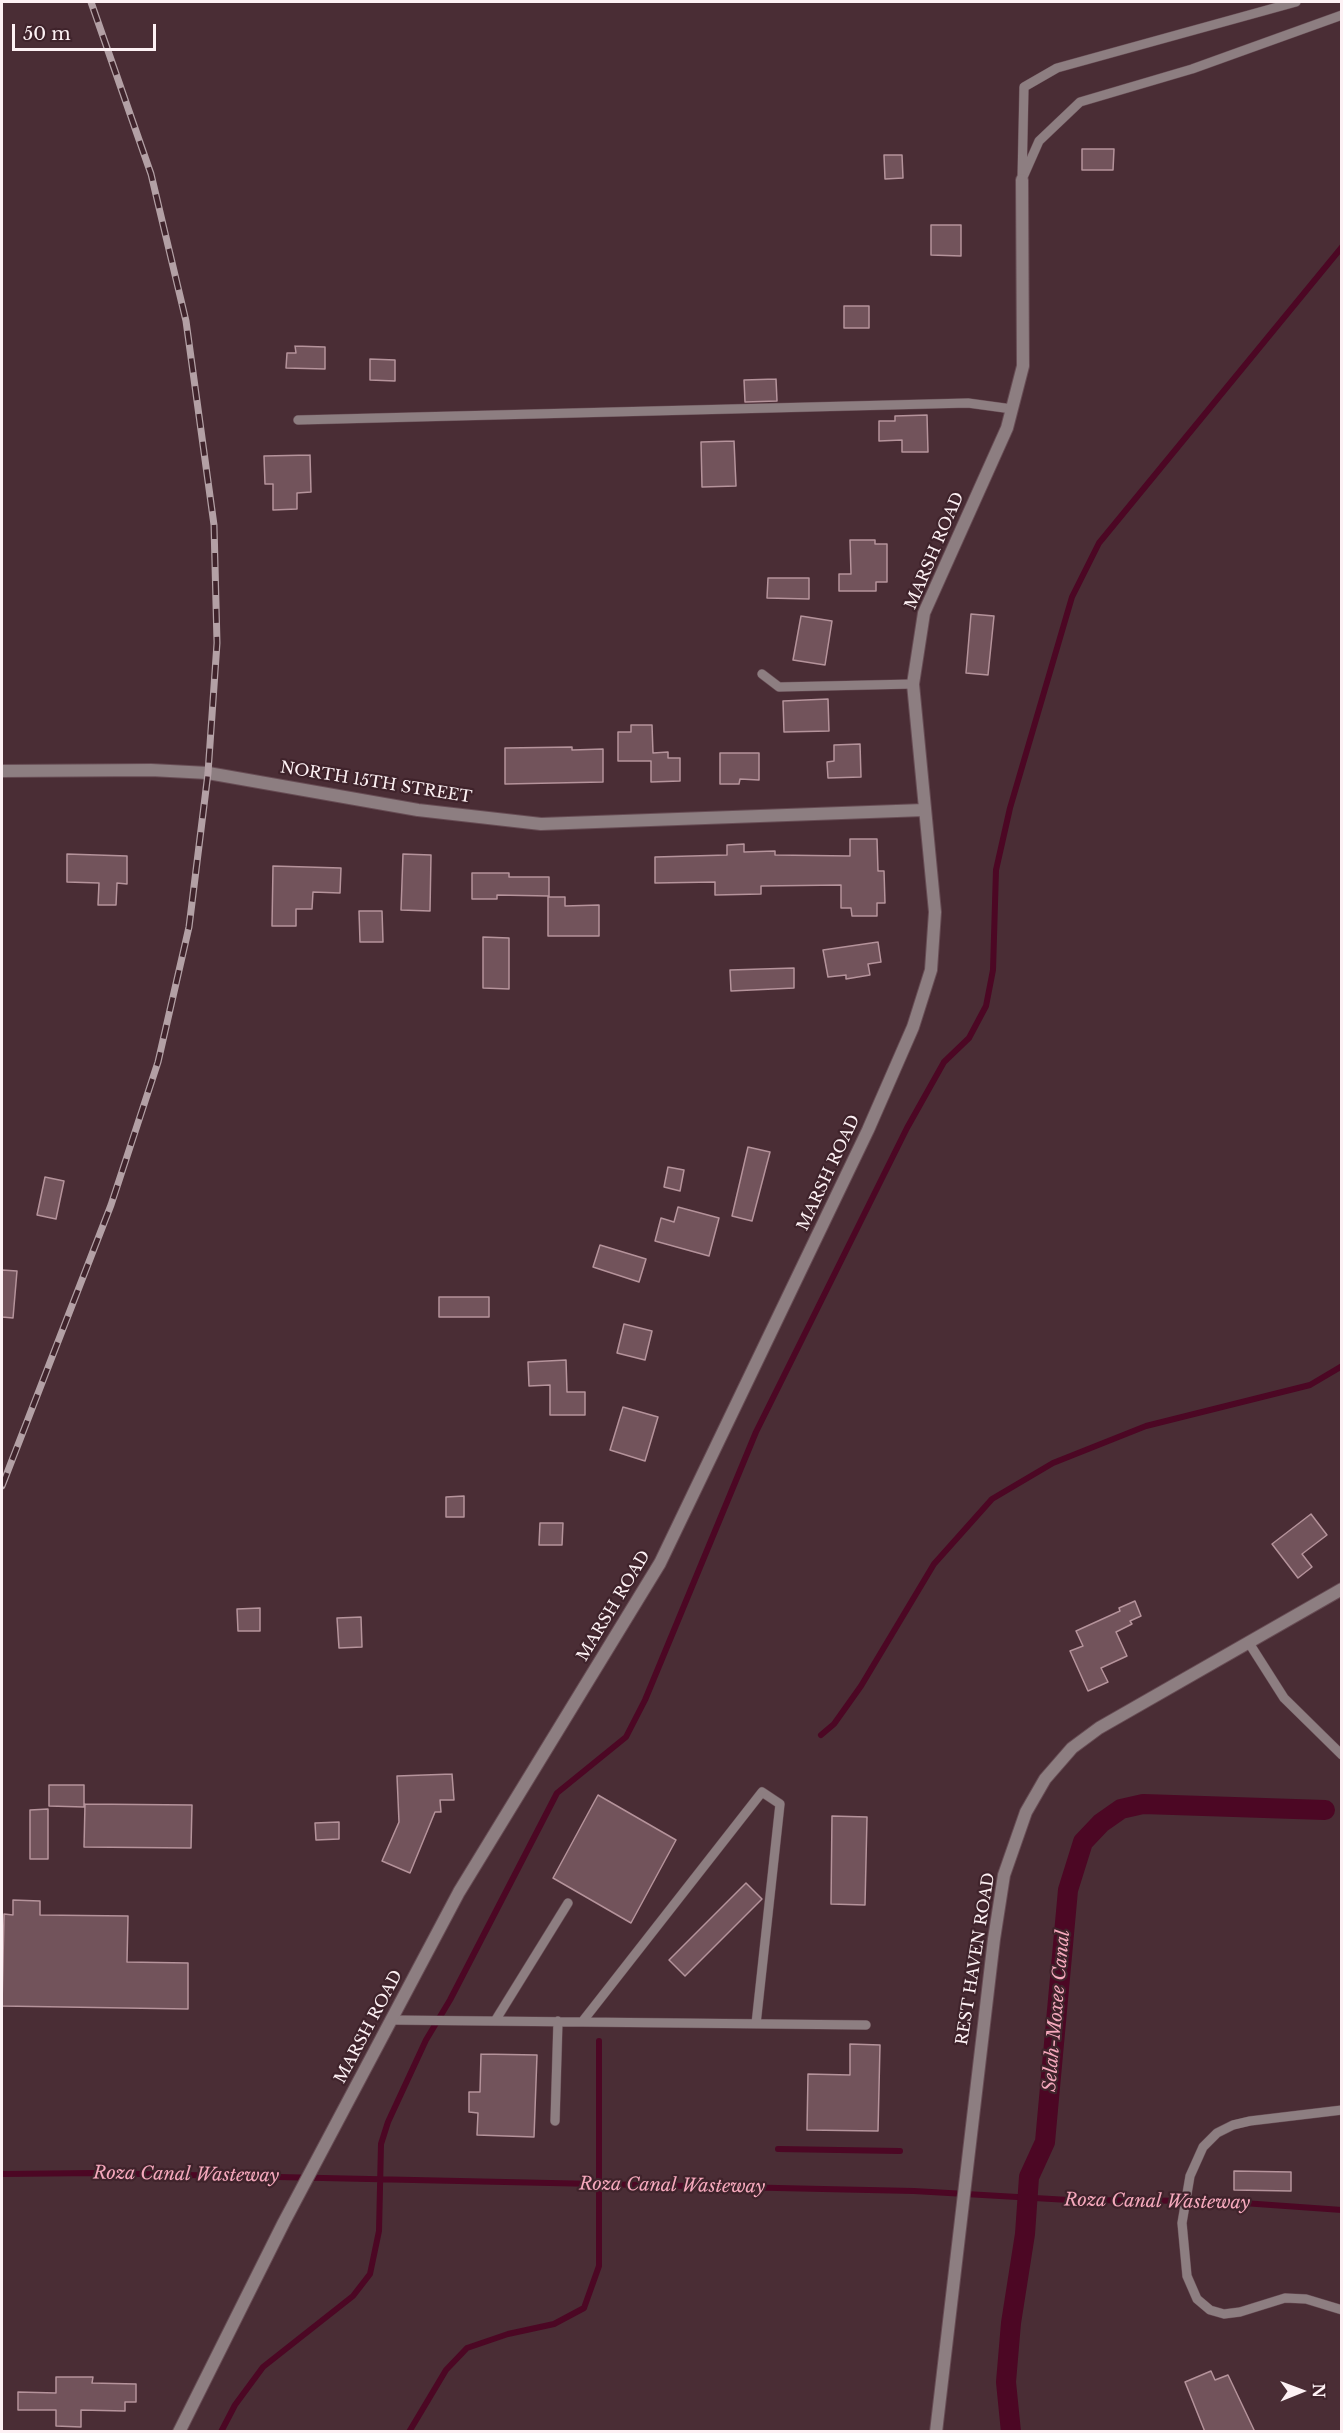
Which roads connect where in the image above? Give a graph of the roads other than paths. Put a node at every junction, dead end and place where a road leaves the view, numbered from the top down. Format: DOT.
graph roads {
  1 [pos="1296,2"];
  2 [pos="1341,15"];
  3 [pos="1022,180"];
  4 [pos="1012,409"];
  5 [pos="298,420"];
  6 [pos="762,674"];
  7 [pos="913,684"];
  8 [pos="2,771"];
  9 [pos="924,810"];
  10 [pos="1341,1589"];
  11 [pos="1250,1643"];
  12 [pos="1341,1755"];
  13 [pos="568,1903"];
  14 [pos="391,2020"];
  15 [pos="495,2021"];
  16 [pos="558,2021"];
  17 [pos="582,2022"];
  18 [pos="756,2024"];
  19 [pos="866,2025"];
  20 [pos="1341,2110"];
  21 [pos="555,2121"];
  22 [pos="1341,2310"];
  23 [pos="179,2432"];
  24 [pos="936,2432"];
  1 -- 3 [label="lane, MARSH ROAD"];
  2 -- 3 [label="lane"];
  3 -- 4 [label="street, MARSH ROAD"];
  4 -- 5 [label="lane"];
  4 -- 7 [label="street, MARSH ROAD"];
  6 -- 7 [label="lane"];
  7 -- 9 [label="street, MARSH ROAD"];
  8 -- 9 [label="street, NORTH 15TH STREET"];
  9 -- 14 [label="street, MARSH ROAD"];
  10 -- 11 [label="street, REST HAVEN ROAD"];
  11 -- 12 [label="lane"];
  11 -- 24 [label="street, REST HAVEN ROAD"];
  13 -- 15 [label="lane"];
  14 -- 15 [label="lane"];
  14 -- 23 [label="street, MARSH ROAD"];
  15 -- 16 [label="lane"];
  16 -- 17 [label="lane"];
  16 -- 21 [label="lane"];
  17 -- 18 [label="lane"];
  17 -- 18 [label="lane"];
  18 -- 19 [label="lane"];
  20 -- 22 [label="lane"];
}
